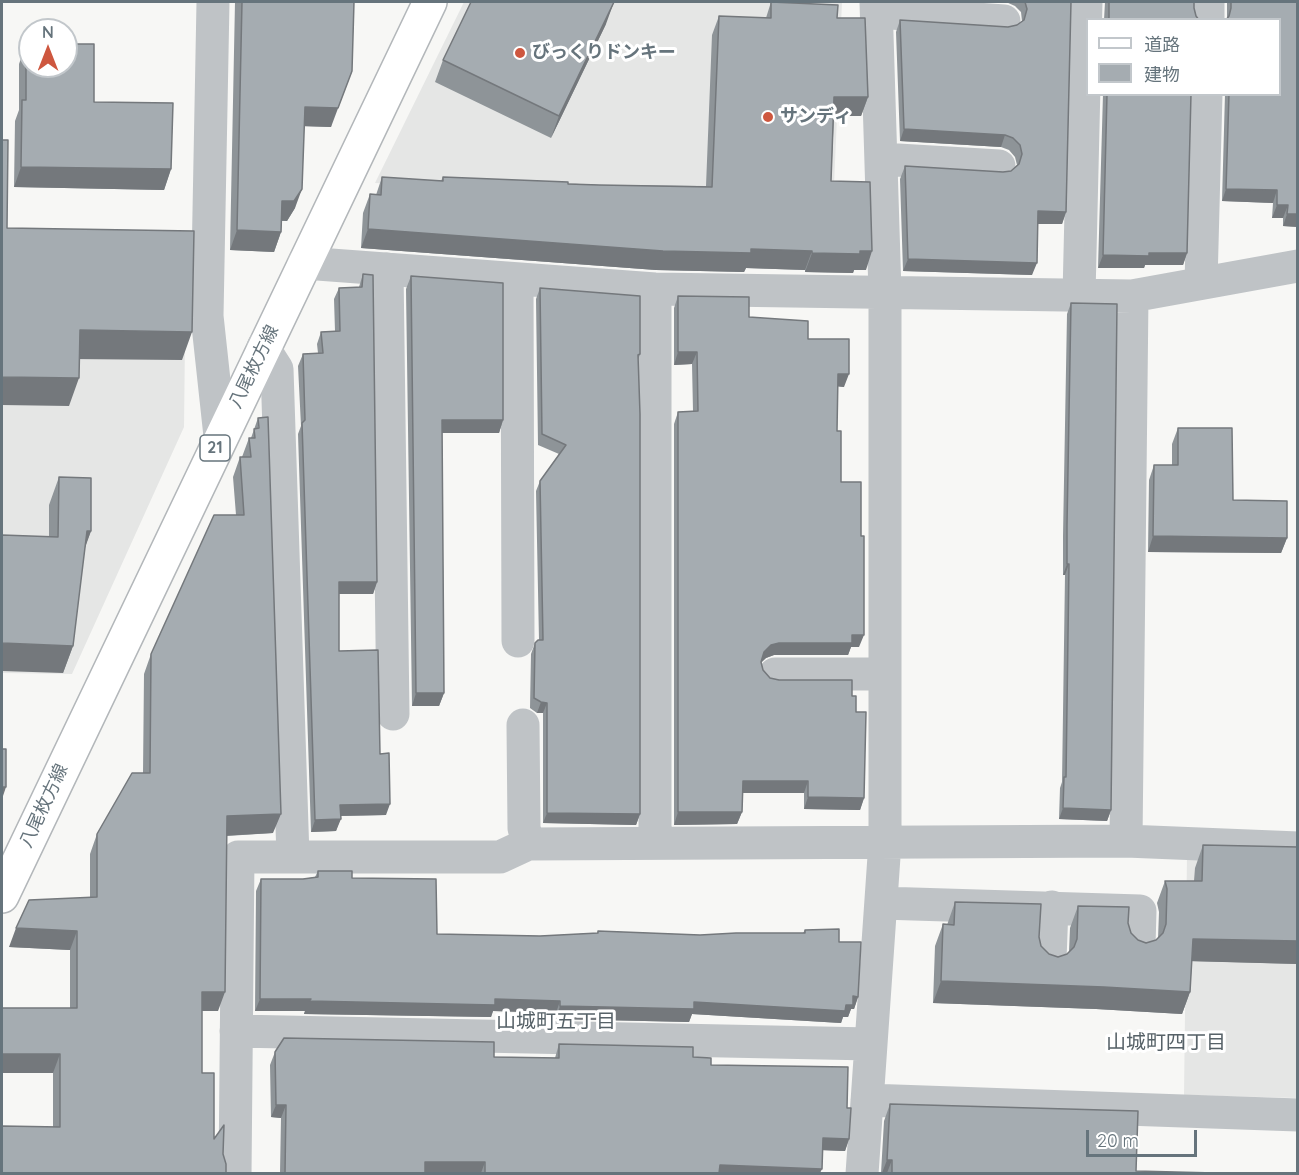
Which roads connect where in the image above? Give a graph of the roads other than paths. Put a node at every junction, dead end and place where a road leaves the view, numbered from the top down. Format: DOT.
graph roads {
  1 [pos="213,2"];
  2 [pos="430,2"];
  3 [pos="1086,2"];
  4 [pos="1208,2"];
  5 [pos="876,7"];
  6 [pos="1208,18"];
  7 [pos="1004,21"];
  8 [pos="1206,96"];
  9 [pos="881,159"];
  10 [pos="999,166"];
  11 [pos="304,263"];
  12 [pos="1298,266"];
  13 [pos="387,269"];
  14 [pos="517,279"];
  15 [pos="1201,284"];
  16 [pos="655,289"];
  17 [pos="885,293"];
  18 [pos="1079,295"];
  19 [pos="1132,296"];
  20 [pos="263,347"];
  21 [pos="220,436"];
  22 [pos="518,640"];
  23 [pos="775,674"];
  24 [pos="885,674"];
  25 [pos="393,714"];
  26 [pos="523,725"];
  27 [pos="1126,841"];
  28 [pos="885,842"];
  29 [pos="656,843"];
  30 [pos="528,844"];
  31 [pos="1298,848"];
  32 [pos="293,857"];
  33 [pos="2,896"];
  34 [pos="881,903"];
  35 [pos="1052,908"];
  36 [pos="1139,946"];
  37 [pos="1050,960"];
  38 [pos="236,1031"];
  39 [pos="871,1044"];
  40 [pos="867,1100"];
  41 [pos="1298,1115"];
  42 [pos="235,1173"];
  43 [pos="862,1173"];
  1 -- 21 [label="street"];
  2 -- 11 [label="main road, 八尾枚方線 / 21"];
  3 -- 18 [label="street"];
  4 -- 6 [label="street"];
  5 -- 7 [label="street"];
  5 -- 9 [label="street"];
  8 -- 15 [label="street"];
  9 -- 10 [label="street"];
  9 -- 17 [label="street"];
  11 -- 13 [label="street"];
  11 -- 20 [label="main road, 八尾枚方線 / 21"];
  12 -- 15 [label="street"];
  13 -- 14 [label="street"];
  13 -- 25 [label="street"];
  14 -- 16 [label="street"];
  14 -- 22 [label="street"];
  15 -- 19 [label="street"];
  16 -- 17 [label="street"];
  16 -- 29 [label="street"];
  17 -- 18 [label="street"];
  17 -- 24 [label="street"];
  18 -- 19 [label="street"];
  19 -- 27 [label="street"];
  20 -- 21 [label="main road, 八尾枚方線 / 21"];
  20 -- 32 [label="street"];
  21 -- 33 [label="main road, 八尾枚方線 / 21"];
  23 -- 24 [label="street"];
  24 -- 28 [label="street"];
  26 -- 30 [label="street"];
  27 -- 28 [label="street"];
  27 -- 31 [label="street"];
  28 -- 29 [label="street"];
  28 -- 34 [label="street"];
  29 -- 30 [label="street"];
  30 -- 32 [label="street"];
  32 -- 38 [label="street"];
  34 -- 35 [label="street"];
  34 -- 39 [label="street"];
  35 -- 36 [label="street"];
  35 -- 37 [label="street"];
  38 -- 39 [label="street"];
  38 -- 42 [label="street"];
  39 -- 40 [label="street"];
  40 -- 41 [label="street"];
  40 -- 43 [label="street"];
}
